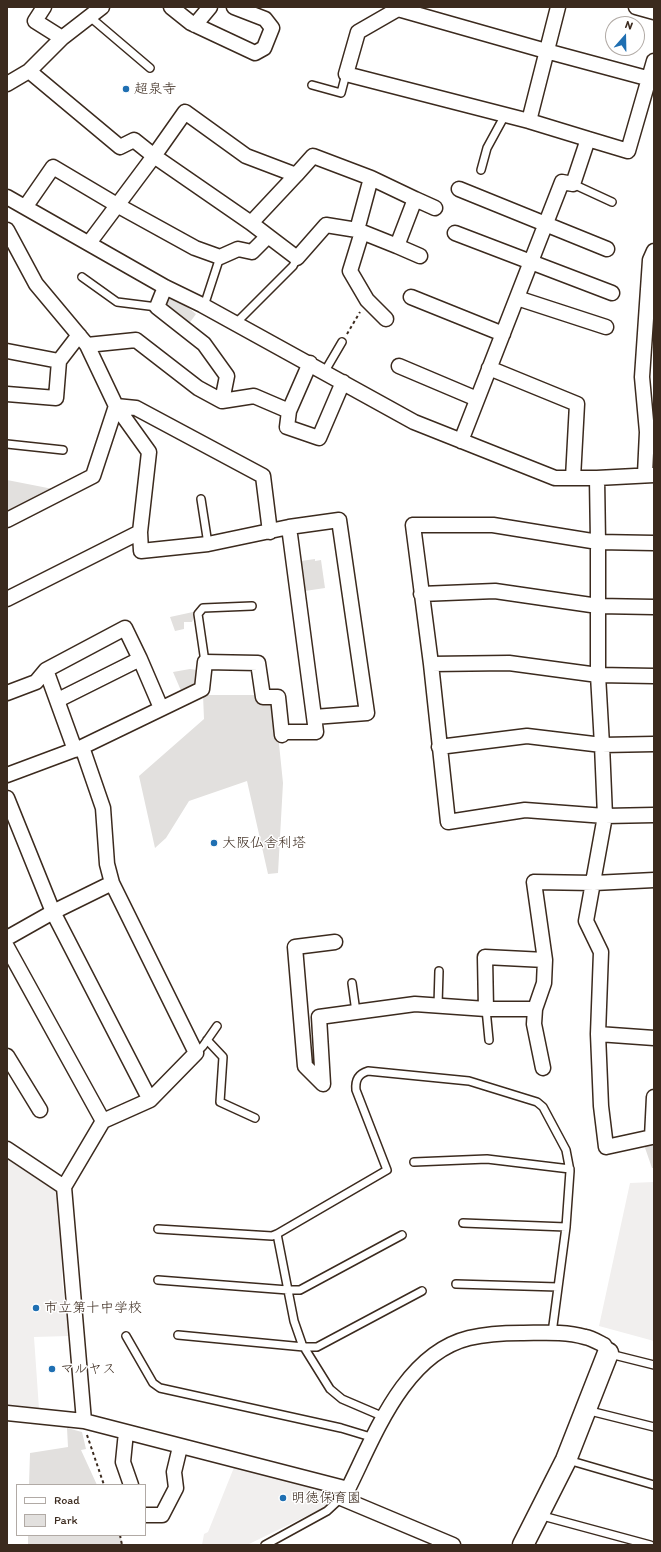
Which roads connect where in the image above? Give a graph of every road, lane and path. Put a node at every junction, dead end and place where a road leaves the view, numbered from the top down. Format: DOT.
graph roads {
  1 [pos="44,7"];
  2 [pos="102,7"];
  3 [pos="171,7"];
  4 [pos="210,7"];
  5 [pos="234,7"];
  6 [pos="558,7"];
  7 [pos="636,7"];
  8 [pos="398,8"];
  9 [pos="654,12"];
  10 [pos="90,17"];
  11 [pos="195,25"];
  12 [pos="62,38"];
  13 [pos="546,51"];
  14 [pos="654,61"];
  15 [pos="150,68"];
  16 [pos="29,71"];
  17 [pos="346,74"];
  18 [pos="652,79"];
  19 [pos="7,84"];
  20 [pos="312,85"];
  21 [pos="505,115"];
  22 [pos="529,121"];
  23 [pos="588,139"];
  24 [pos="154,156"];
  25 [pos="481,170"];
  26 [pos="296,175"];
  27 [pos="371,178"];
  28 [pos="573,184"];
  29 [pos="459,189"];
  30 [pos="7,197"];
  31 [pos="415,199"];
  32 [pos="612,202"];
  33 [pos="117,205"];
  34 [pos="26,206"];
  35 [pos="435,208"];
  36 [pos="251,223"];
  37 [pos="545,225"];
  38 [pos="7,230"];
  39 [pos="359,231"];
  40 [pos="456,233"];
  41 [pos="268,236"];
  42 [pos="89,243"];
  43 [pos="397,246"];
  44 [pos="607,249"];
  45 [pos="420,256"];
  46 [pos="220,257"];
  47 [pos="653,257"];
  48 [pos="297,258"];
  49 [pos="531,262"];
  50 [pos="82,277"];
  51 [pos="166,287"];
  52 [pos="612,293"];
  53 [pos="411,297"];
  54 [pos="517,298"];
  55 [pos="367,300"];
  56 [pos="204,306"];
  57 [pos="157,307"];
  58 [pos="386,319"];
  59 [pos="236,324"];
  60 [pos="606,327"];
  61 [pos="503,334"];
  62 [pos="83,340"];
  63 [pos="342,342"];
  64 [pos="7,350"];
  65 [pos="59,361"];
  66 [pos="310,363"];
  67 [pos="399,366"];
  68 [pos="489,368"];
  69 [pos="325,371"];
  70 [pos="343,382"];
  71 [pos="7,394"];
  72 [pos="478,399"];
  73 [pos="222,401"];
  74 [pos="116,406"];
  75 [pos="289,410"];
  76 [pos="461,440"];
  77 [pos="7,444"];
  78 [pos="64,450"];
  79 [pos="650,474"];
  80 [pos="573,478"];
  81 [pos="597,478"];
  82 [pos="202,499"];
  83 [pos="7,520"];
  84 [pos="289,527"];
  85 [pos="140,532"];
  86 [pos="270,532"];
  87 [pos="598,542"];
  88 [pos="654,543"];
  89 [pos="208,544"];
  90 [pos="421,594"];
  91 [pos="7,599"];
  92 [pos="252,606"];
  93 [pos="598,606"];
  94 [pos="654,607"];
  95 [pos="140,659"];
  96 [pos="205,662"];
  97 [pos="431,664"];
  98 [pos="46,670"];
  99 [pos="598,675"];
  100 [pos="654,676"];
  101 [pos="7,693"];
  102 [pos="58,700"];
  103 [pos="160,708"];
  104 [pos="314,717"];
  105 [pos="602,744"];
  106 [pos="654,744"];
  107 [pos="439,747"];
  108 [pos="79,748"];
  109 [pos="7,775"];
  110 [pos="7,798"];
  111 [pos="654,815"];
  112 [pos="605,816"];
  113 [pos="654,880"];
  114 [pos="112,883"];
  115 [pos="594,883"];
  116 [pos="53,912"];
  117 [pos="7,938"];
  118 [pos="335,942"];
  119 [pos="7,947"];
  120 [pos="545,960"];
  121 [pos="439,971"];
  122 [pos="352,983"];
  123 [pos="438,1005"];
  124 [pos="486,1009"];
  125 [pos="535,1009"];
  126 [pos="356,1012"];
  127 [pos="217,1026"];
  128 [pos="598,1034"];
  129 [pos="654,1038"];
  130 [pos="207,1040"];
  131 [pos="489,1040"];
  132 [pos="196,1053"];
  133 [pos="7,1058"];
  134 [pos="543,1068"];
  135 [pos="654,1097"];
  136 [pos="150,1100"];
  137 [pos="40,1110"];
  138 [pos="255,1118"];
  139 [pos="103,1121"];
  140 [pos="7,1149"];
  141 [pos="414,1162"];
  142 [pos="570,1169"];
  143 [pos="64,1187"];
  144 [pos="463,1223"];
  145 [pos="566,1227"];
  146 [pos="158,1229"];
  147 [pos="277,1234"];
  148 [pos="402,1235"];
  149 [pos="158,1280"];
  150 [pos="456,1284"];
  151 [pos="558,1287"];
  152 [pos="288,1290"];
  153 [pos="422,1291"];
  154 [pos="552,1333"];
  155 [pos="178,1335"];
  156 [pos="126,1336"];
  157 [pos="304,1348"];
  158 [pos="608,1354"];
  159 [pos="654,1366"];
  160 [pos="586,1410"];
  161 [pos="7,1413"];
  162 [pos="384,1418"];
  163 [pos="83,1421"];
  164 [pos="654,1427"];
  165 [pos="126,1432"];
  166 [pos="374,1438"];
  167 [pos="180,1447"];
  168 [pos="566,1460"];
  169 [pos="104,1484"];
  170 [pos="131,1484"];
  171 [pos="654,1485"];
  172 [pos="345,1494"];
  173 [pos="146,1515"];
  174 [pos="539,1515"];
  175 [pos="265,1545"];
  176 [pos="453,1545"];
  177 [pos="524,1545"];
  178 [pos="650,1545"];
  1 -- 12 [label="street"];
  2 -- 10 [label="street"];
  3 -- 11 [label="street"];
  4 -- 11 [label="street"];
  5 -- 11 [label="street"];
  6 -- 13 [label="street"];
  7 -- 9 [label="street"];
  8 -- 13 [label="street"];
  8 -- 17 [label="street"];
  10 -- 12 [label="street"];
  10 -- 15 [label="lane"];
  12 -- 16 [label="street"];
  13 -- 18 [label="street"];
  13 -- 22 [label="street"];
  14 -- 18 [label="street"];
  16 -- 19 [label="street"];
  16 -- 24 [label="street"];
  17 -- 20 [label="lane"];
  17 -- 21 [label="street"];
  18 -- 23 [label="street"];
  21 -- 22 [label="street"];
  21 -- 25 [label="lane"];
  22 -- 23 [label="street"];
  23 -- 28 [label="street"];
  24 -- 26 [label="street"];
  24 -- 33 [label="street"];
  24 -- 36 [label="street"];
  26 -- 27 [label="street"];
  26 -- 36 [label="street"];
  27 -- 31 [label="street"];
  27 -- 39 [label="street"];
  28 -- 32 [label="lane"];
  28 -- 37 [label="street"];
  29 -- 37 [label="street"];
  30 -- 34 [label="street"];
  31 -- 35 [label="street"];
  31 -- 43 [label="street"];
  33 -- 34 [label="street"];
  33 -- 42 [label="street"];
  33 -- 46 [label="street"];
  34 -- 42 [label="street"];
  36 -- 41 [label="street"];
  37 -- 44 [label="street"];
  37 -- 49 [label="street"];
  38 -- 62 [label="street"];
  39 -- 43 [label="street"];
  39 -- 48 [label="street"];
  39 -- 55 [label="street"];
  40 -- 49 [label="street"];
  41 -- 46 [label="street"];
  41 -- 48 [label="street"];
  42 -- 51 [label="street"];
  43 -- 45 [label="street"];
  46 -- 56 [label="lane"];
  47 -- 79 [label="street"];
  48 -- 59 [label="lane"];
  49 -- 52 [label="street"];
  49 -- 54 [label="street"];
  50 -- 57 [label="lane"];
  51 -- 56 [label="street"];
  51 -- 57 [label="street"];
  53 -- 61 [label="street"];
  54 -- 60 [label="street"];
  54 -- 61 [label="street"];
  55 -- 58 [label="street"];
  55 -- 63 [label="path"];
  56 -- 59 [label="street"];
  57 -- 73 [label="street"];
  59 -- 66 [label="street"];
  61 -- 68 [label="street"];
  62 -- 65 [label="street"];
  62 -- 73 [label="street"];
  62 -- 74 [label="street"];
  63 -- 69 [label="lane"];
  64 -- 65 [label="street"];
  65 -- 71 [label="street"];
  66 -- 69 [label="street"];
  66 -- 75 [label="street"];
  67 -- 72 [label="street"];
  68 -- 72 [label="street"];
  68 -- 80 [label="street"];
  69 -- 70 [label="street"];
  70 -- 75 [label="street"];
  70 -- 76 [label="street"];
  72 -- 76 [label="street"];
  73 -- 75 [label="street"];
  74 -- 83 [label="street"];
  74 -- 85 [label="street"];
  74 -- 86 [label="street"];
  76 -- 80 [label="street"];
  77 -- 78 [label="lane"];
  79 -- 81 [label="street"];
  80 -- 81 [label="street"];
  81 -- 87 [label="street"];
  82 -- 89 [label="lane"];
  84 -- 86 [label="street"];
  84 -- 104 [label="street"];
  84 -- 104 [label="street"];
  85 -- 89 [label="street"];
  85 -- 91 [label="street"];
  86 -- 89 [label="street"];
  87 -- 88 [label="street"];
  87 -- 90 [label="street"];
  87 -- 93 [label="street"];
  90 -- 93 [label="street"];
  90 -- 97 [label="street"];
  92 -- 96 [label="lane"];
  93 -- 94 [label="street"];
  93 -- 99 [label="street"];
  95 -- 98 [label="street"];
  95 -- 102 [label="street"];
  95 -- 103 [label="street"];
  96 -- 103 [label="street"];
  96 -- 104 [label="street"];
  97 -- 99 [label="street"];
  97 -- 107 [label="street"];
  98 -- 101 [label="street"];
  98 -- 102 [label="street"];
  99 -- 100 [label="street"];
  99 -- 105 [label="street"];
  102 -- 108 [label="street"];
  103 -- 108 [label="street"];
  105 -- 106 [label="street"];
  105 -- 107 [label="street"];
  105 -- 112 [label="street"];
  107 -- 112 [label="street"];
  108 -- 109 [label="street"];
  108 -- 114 [label="street"];
  110 -- 116 [label="street"];
  111 -- 112 [label="street"];
  112 -- 115 [label="street"];
  113 -- 115 [label="street"];
  114 -- 116 [label="street"];
  114 -- 132 [label="street"];
  115 -- 120 [label="street"];
  115 -- 128 [label="street"];
  116 -- 117 [label="street"];
  116 -- 136 [label="street"];
  118 -- 126 [label="street"];
  119 -- 139 [label="street"];
  120 -- 124 [label="street"];
  120 -- 125 [label="street"];
  121 -- 123 [label="lane"];
  122 -- 126 [label="lane"];
  123 -- 124 [label="street"];
  123 -- 126 [label="street"];
  124 -- 125 [label="street"];
  124 -- 131 [label="lane"];
  125 -- 134 [label="street"];
  127 -- 130 [label="lane"];
  128 -- 129 [label="street"];
  128 -- 135 [label="street"];
  130 -- 132 [label="lane"];
  130 -- 138 [label="lane"];
  132 -- 136 [label="street"];
  133 -- 137 [label="street"];
  136 -- 139 [label="street"];
  139 -- 143 [label="street"];
  140 -- 143 [label="street"];
  141 -- 142 [label="lane"];
  142 -- 145 [label="lane"];
  142 -- 147 [label="lane"];
  143 -- 163 [label="street"];
  144 -- 145 [label="lane"];
  145 -- 151 [label="lane"];
  146 -- 147 [label="lane"];
  147 -- 152 [label="lane"];
  148 -- 152 [label="lane"];
  149 -- 152 [label="lane"];
  150 -- 151 [label="lane"];
  151 -- 154 [label="lane"];
  152 -- 157 [label="lane"];
  153 -- 157 [label="lane"];
  154 -- 158 [label="street"];
  154 -- 162 [label="street"];
  155 -- 157 [label="lane"];
  156 -- 166 [label="lane"];
  157 -- 162 [label="lane"];
  158 -- 159 [label="lane"];
  158 -- 160 [label="street"];
  160 -- 164 [label="lane"];
  160 -- 168 [label="street"];
  161 -- 163 [label="street"];
  162 -- 166 [label="street"];
  163 -- 165 [label="street"];
  163 -- 169 [label="path"];
  165 -- 167 [label="street"];
  165 -- 170 [label="street"];
  166 -- 172 [label="street"];
  167 -- 172 [label="street"];
  167 -- 173 [label="street"];
  168 -- 171 [label="lane"];
  168 -- 174 [label="street"];
  172 -- 175 [label="lane"];
  172 -- 176 [label="street"];
  174 -- 177 [label="street"];
  174 -- 178 [label="lane"];
}
